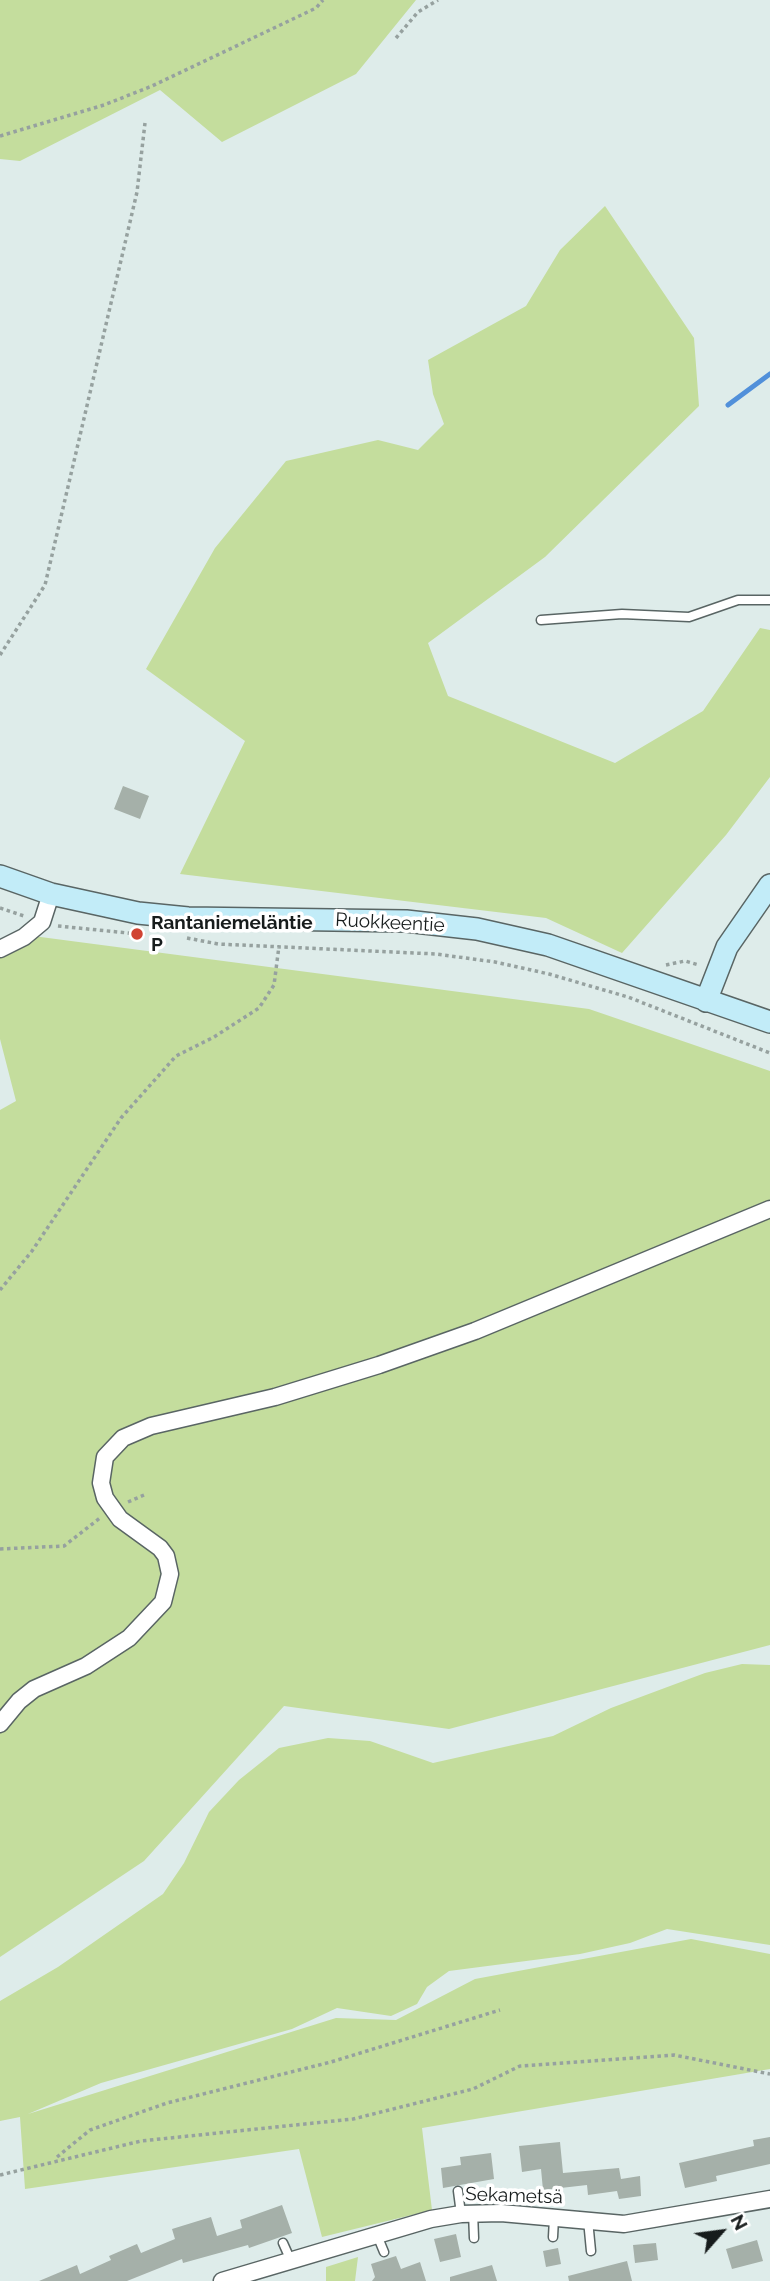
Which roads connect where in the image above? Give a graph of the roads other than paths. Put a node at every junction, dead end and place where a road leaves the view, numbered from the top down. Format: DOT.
graph roads {
  1 [pos="770,600"];
  2 [pos="541,620"];
  3 [pos="0,876"];
  4 [pos="770,885"];
  5 [pos="51,894"];
  6 [pos="0,948"];
  7 [pos="706,1001"];
  8 [pos="770,1022"];
  9 [pos="770,1209"];
  10 [pos="0,1724"];
  11 [pos="458,2191"];
  12 [pos="770,2199"];
  13 [pos="467,2213"];
  14 [pos="554,2218"];
  15 [pos="588,2220"];
  16 [pos="377,2235"];
  17 [pos="553,2237"];
  18 [pos="474,2238"];
  19 [pos="283,2244"];
  20 [pos="592,2251"];
  21 [pos="384,2252"];
  22 [pos="291,2260"];
  23 [pos="222,2281"];
  1 -- 2 [label="lane"];
  3 -- 5 [label="street, Ruokkeentie"];
  4 -- 7 [label="street"];
  5 -- 6 [label="street"];
  5 -- 7 [label="street, Ruokkeentie"];
  7 -- 8 [label="street, Ruokkeentie"];
  9 -- 10 [label="street"];
  11 -- 13 [label="lane"];
  12 -- 15 [label="street, Sekametsä"];
  13 -- 14 [label="street, Sekametsä"];
  13 -- 16 [label="street, Sekametsä"];
  13 -- 18 [label="lane"];
  14 -- 15 [label="street, Sekametsä"];
  14 -- 17 [label="lane"];
  15 -- 20 [label="lane"];
  16 -- 21 [label="lane"];
  16 -- 22 [label="street, Sekametsä"];
  19 -- 22 [label="lane"];
  22 -- 23 [label="street, Sekametsä"];
}
